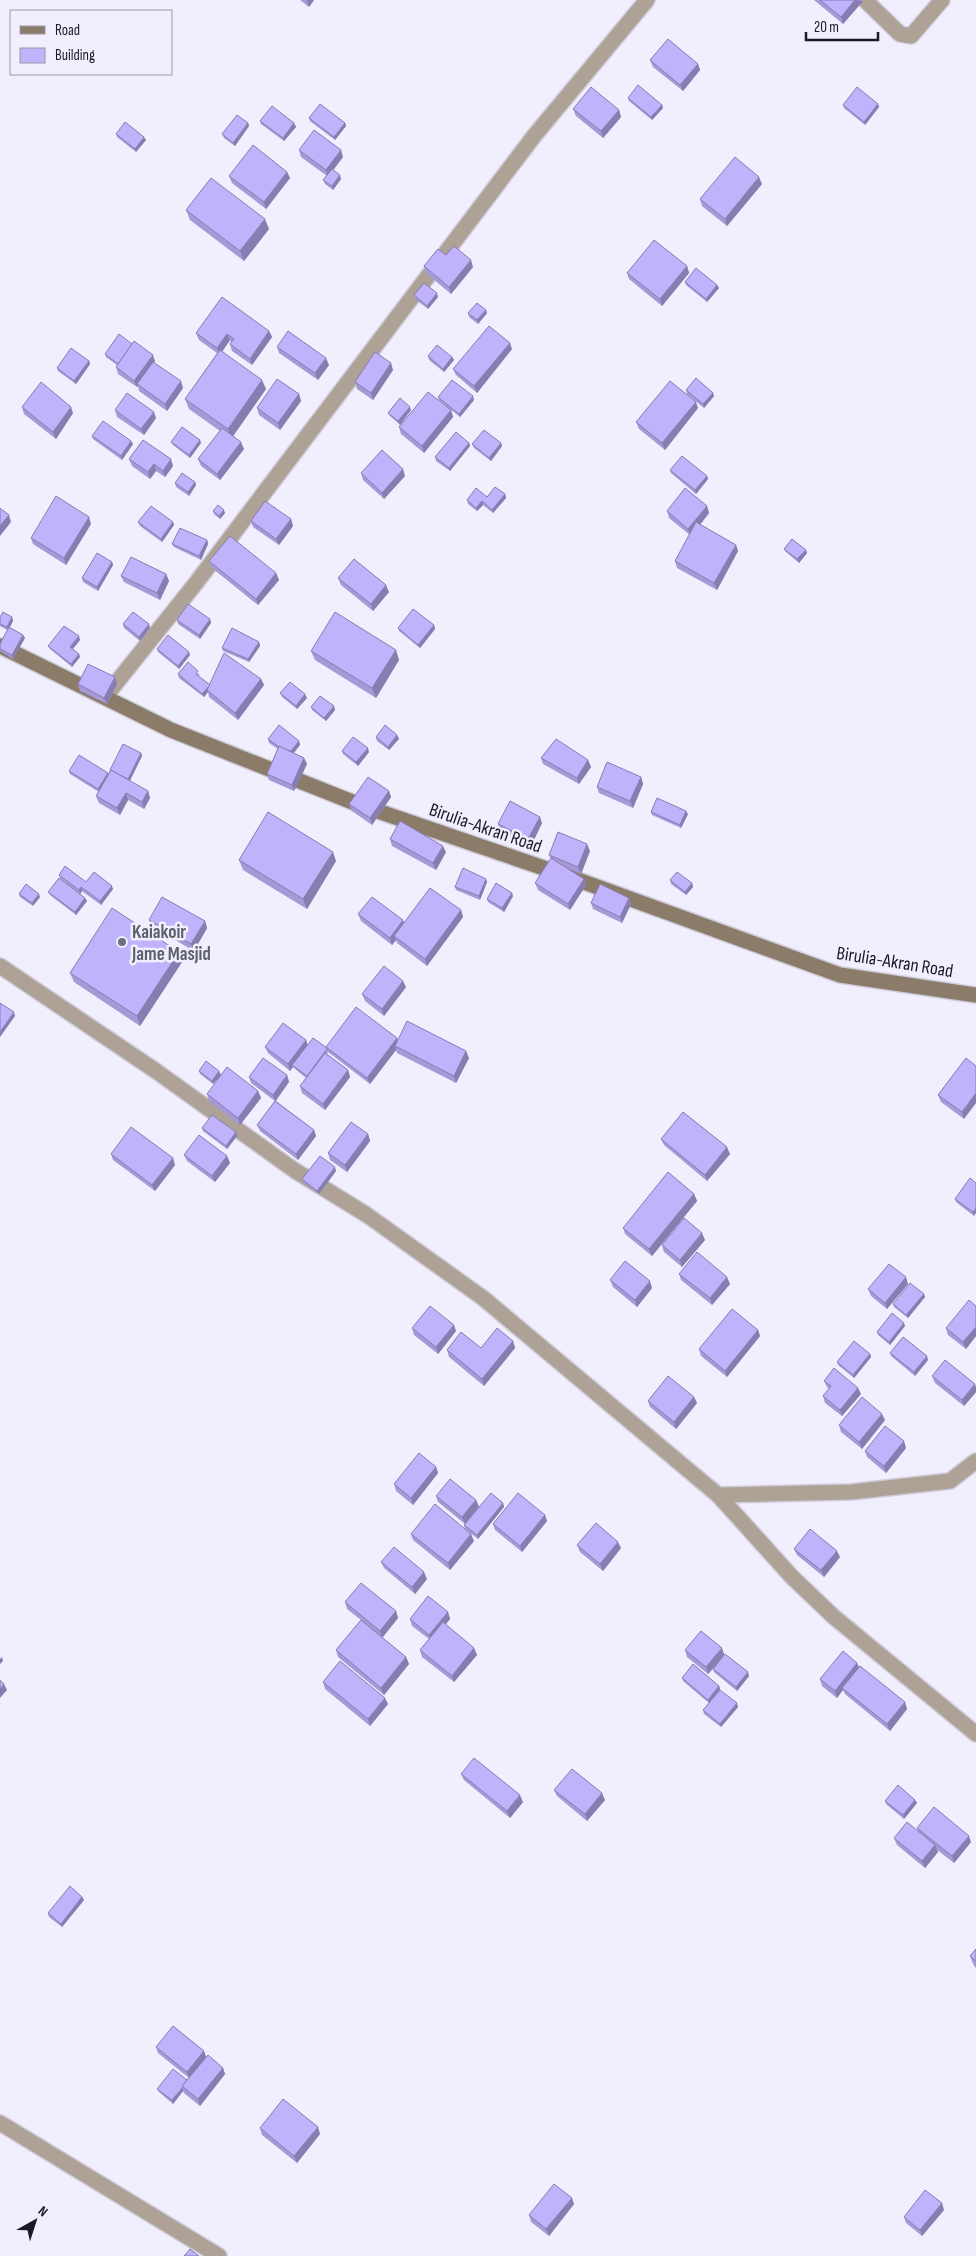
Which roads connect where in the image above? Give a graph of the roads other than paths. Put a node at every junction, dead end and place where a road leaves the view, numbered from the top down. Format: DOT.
graph roads {
  1 [pos="647,0"];
  2 [pos="865,0"];
  3 [pos="942,0"];
  4 [pos="0,646"];
  5 [pos="104,698"];
  6 [pos="0,966"];
  7 [pos="974,991"];
  8 [pos="976,1462"];
  9 [pos="718,1495"];
  10 [pos="976,1734"];
  11 [pos="0,2123"];
  12 [pos="219,2256"];
  1 -- 5 [label="street"];
  2 -- 3 [label="street"];
  4 -- 5 [label="street, Birulia-Akran Road"];
  5 -- 7 [label="street, Birulia-Akran Road"];
  6 -- 9 [label="street"];
  8 -- 9 [label="street"];
  9 -- 10 [label="street"];
  11 -- 12 [label="street"];
}
